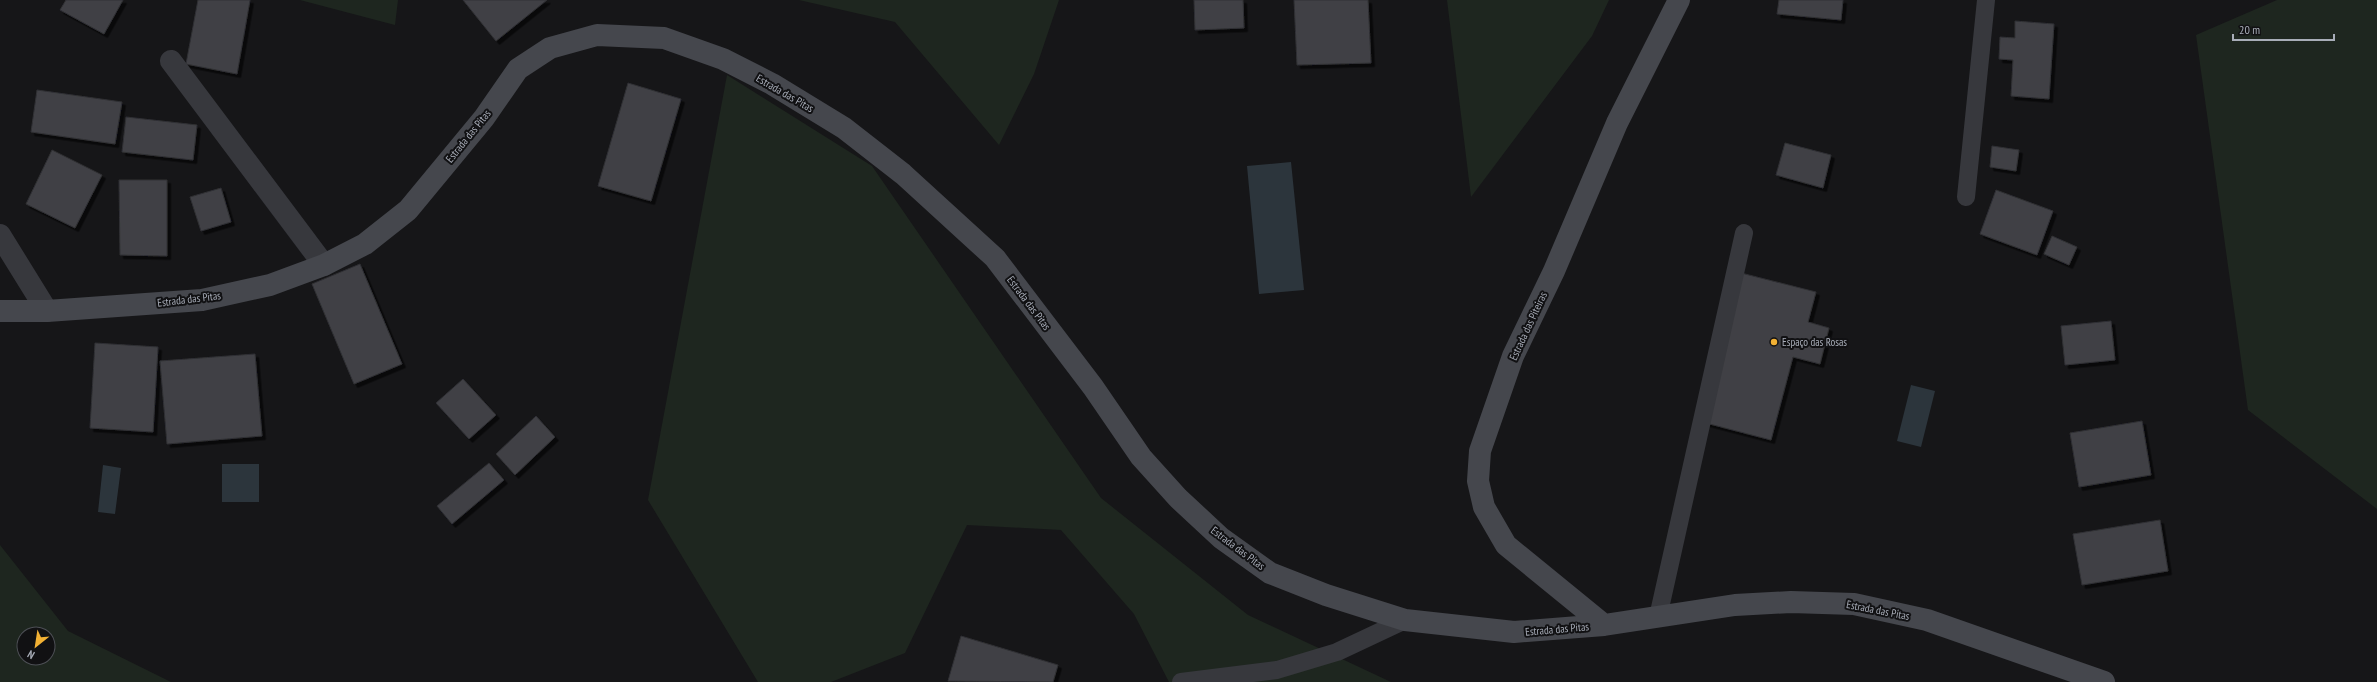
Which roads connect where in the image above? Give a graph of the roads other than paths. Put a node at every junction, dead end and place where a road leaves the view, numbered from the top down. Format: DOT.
graph roads {
  1 [pos="1679,0"];
  2 [pos="1986,0"];
  3 [pos="171,61"];
  4 [pos="1966,197"];
  5 [pos="1744,233"];
  6 [pos="0,235"];
  7 [pos="324,265"];
  8 [pos="0,311"];
  9 [pos="47,311"];
  10 [pos="1658,616"];
  11 [pos="1405,620"];
  12 [pos="1604,625"];
  13 [pos="1181,682"];
  14 [pos="2104,682"];
  1 -- 12 [label="street, Estrada das Piteiras"];
  2 -- 4 [label="lane"];
  3 -- 7 [label="street"];
  5 -- 10 [label="lane"];
  6 -- 9 [label="street"];
  7 -- 9 [label="street, Estrada das Pitas"];
  7 -- 11 [label="street, Estrada das Pitas"];
  8 -- 9 [label="street, Estrada das Pitas"];
  10 -- 12 [label="street, Estrada das Pitas"];
  10 -- 14 [label="street, Estrada das Pitas"];
  11 -- 12 [label="street, Estrada das Pitas"];
  11 -- 13 [label="lane"];
}
